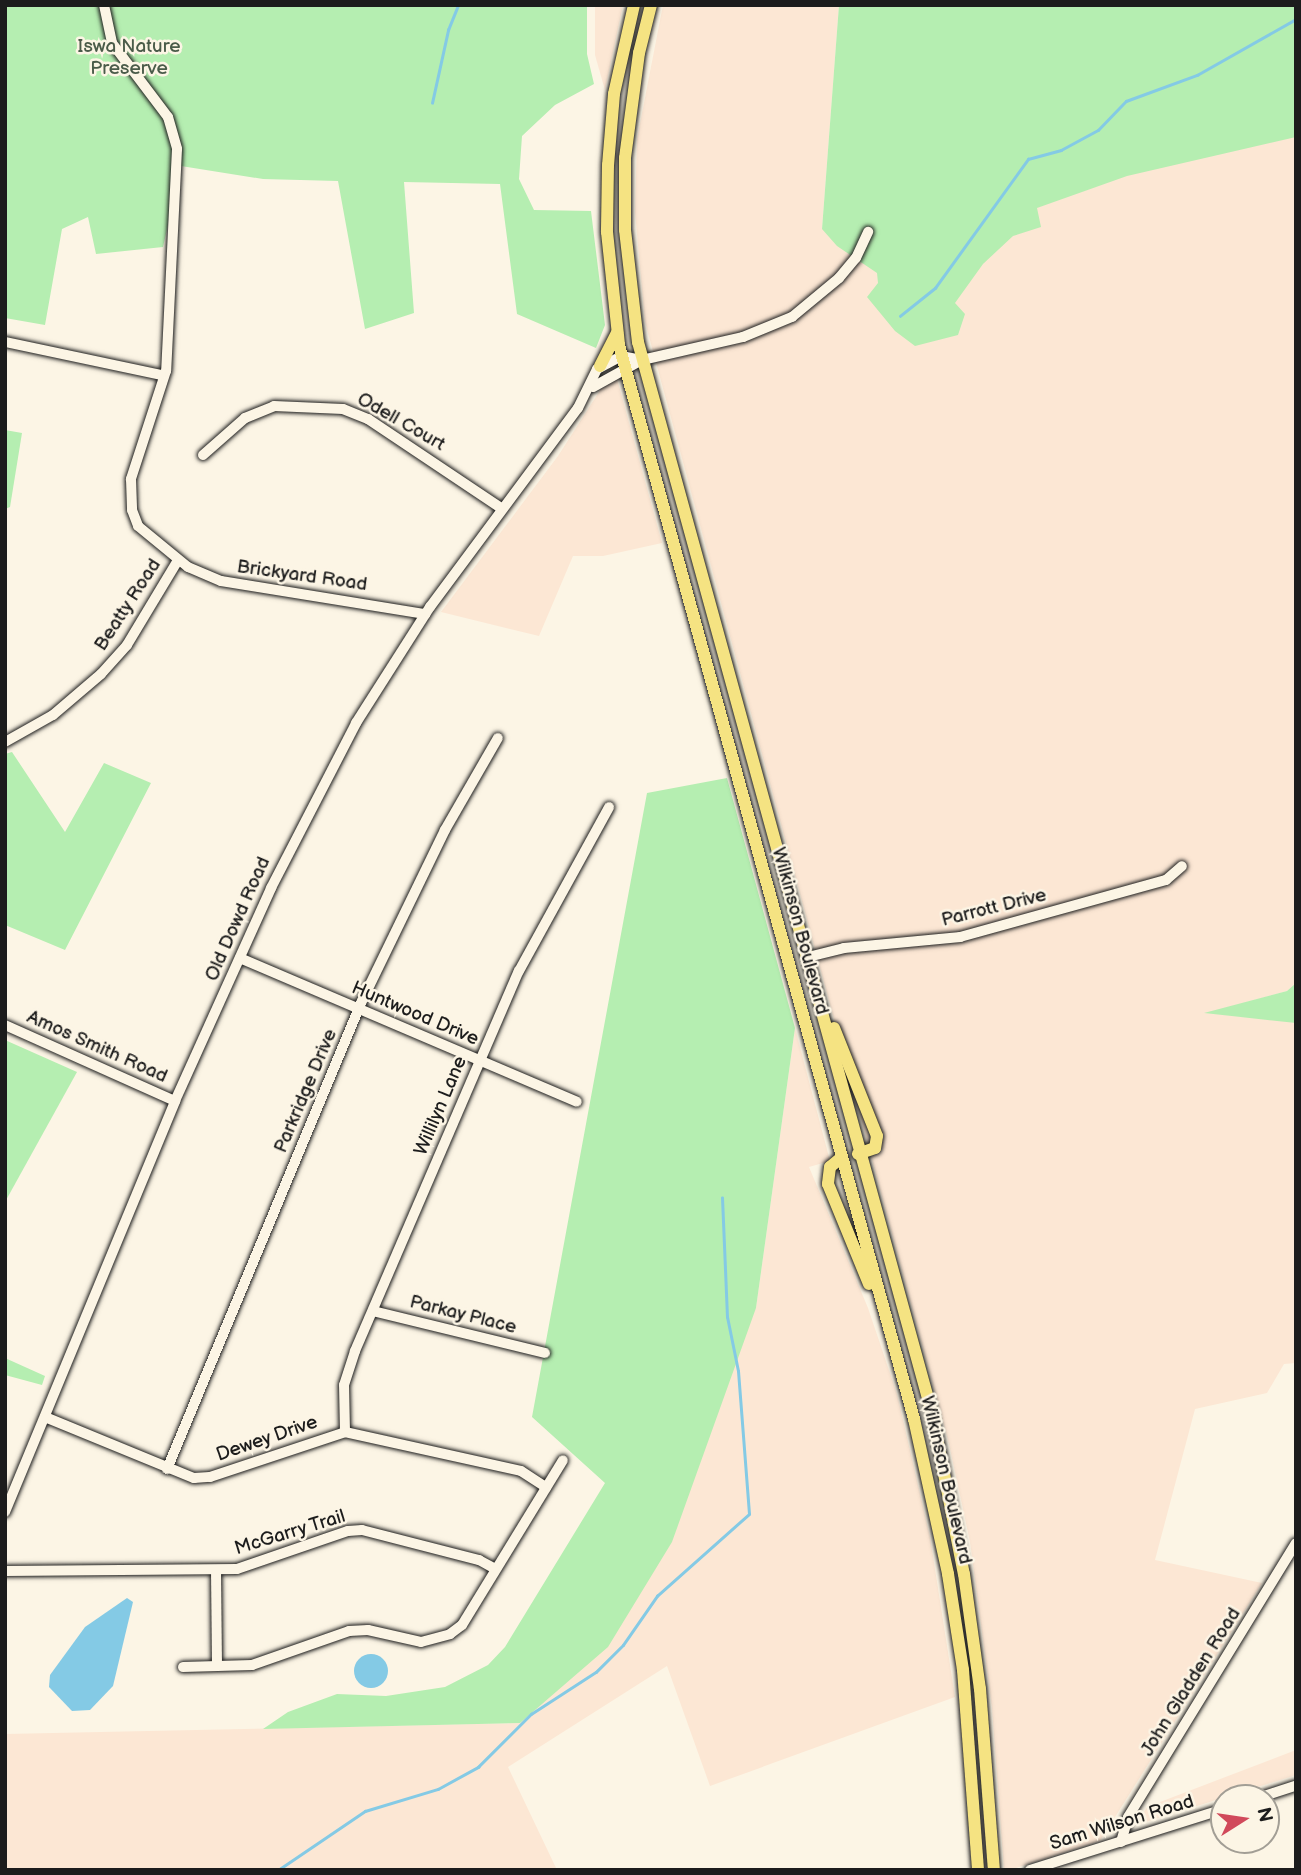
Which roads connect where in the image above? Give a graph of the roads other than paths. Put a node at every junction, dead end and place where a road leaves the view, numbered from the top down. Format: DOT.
graph roads {
  1 [pos="104,5"];
  2 [pos="634,5"];
  3 [pos="651,5"];
  4 [pos="867,232"];
  5 [pos="617,332"];
  6 [pos="5,342"];
  7 [pos="621,356"];
  8 [pos="642,360"];
  9 [pos="600,366"];
  10 [pos="624,370"];
  11 [pos="161,375"];
  12 [pos="590,389"];
  13 [pos="203,455"];
  14 [pos="501,508"];
  15 [pos="178,560"];
  16 [pos="425,614"];
  17 [pos="498,738"];
  18 [pos="5,742"];
  19 [pos="609,807"];
  20 [pos="1182,866"];
  21 [pos="808,957"];
  22 [pos="240,958"];
  23 [pos="813,975"];
  24 [pos="358,1009"];
  25 [pos="5,1025"];
  26 [pos="480,1060"];
  27 [pos="175,1101"];
  28 [pos="577,1102"];
  29 [pos="858,1154"];
  30 [pos="841,1158"];
  31 [pos="373,1311"];
  32 [pos="891,1338"];
  33 [pos="545,1353"];
  34 [pos="45,1417"];
  35 [pos="345,1432"];
  36 [pos="563,1460"];
  37 [pos="167,1469"];
  38 [pos="546,1487"];
  39 [pos="5,1512"];
  40 [pos="954,1521"];
  41 [pos="938,1525"];
  42 [pos="1296,1543"];
  43 [pos="495,1569"];
  44 [pos="216,1570"];
  45 [pos="5,1572"];
  46 [pos="218,1666"];
  47 [pos="183,1667"];
  48 [pos="1210,1813"];
  49 [pos="1121,1842"];
  50 [pos="978,1870"];
  51 [pos="994,1870"];
  52 [pos="1030,1870"];
  1 -- 11 [label="street, Brickyard Road"];
  2 -- 5 [label="main road, Wilkinson Boulevard"];
  3 -- 8 [label="main road, Wilkinson Boulevard"];
  4 -- 8 [label="street, Old Dowd Road"];
  5 -- 7 [label="main road, Wilkinson Boulevard"];
  5 -- 9 [label="main road"];
  6 -- 11 [label="street"];
  7 -- 8 [label="street, Old Dowd Road"];
  7 -- 9 [label="street"];
  7 -- 10 [label="main road, Wilkinson Boulevard"];
  8 -- 10 [label="street, Old Dowd Road"];
  8 -- 21 [label="main road, Wilkinson Boulevard"];
  9 -- 12 [label="street, Old Dowd Road"];
  10 -- 12 [label="street, Old Dowd Road"];
  10 -- 30 [label="main road, Wilkinson Boulevard"];
  11 -- 15 [label="street, Brickyard Road"];
  12 -- 14 [label="street, Old Dowd Road"];
  13 -- 14 [label="street, Odell Court"];
  14 -- 16 [label="street, Old Dowd Road"];
  15 -- 16 [label="street, Brickyard Road"];
  15 -- 18 [label="street, Beatty Road"];
  16 -- 22 [label="street, Old Dowd Road"];
  17 -- 24 [label="street, Parkridge Drive"];
  19 -- 26 [label="street, Willilyn Lane"];
  20 -- 21 [label="street, Parrott Drive"];
  21 -- 23 [label="main road, Wilkinson Boulevard"];
  22 -- 24 [label="street, Huntwood Drive"];
  22 -- 27 [label="street, Old Dowd Road"];
  23 -- 29 [label="main road, Wilkinson Boulevard"];
  23 -- 29 [label="main road"];
  24 -- 26 [label="street, Huntwood Drive"];
  24 -- 37 [label="street, Parkridge Drive"];
  25 -- 27 [label="street, Amos Smith Road"];
  26 -- 28 [label="street, Huntwood Drive"];
  26 -- 31 [label="street, Willilyn Lane"];
  27 -- 34 [label="street, Old Dowd Road"];
  29 -- 30 [label="street"];
  29 -- 40 [label="main road, Wilkinson Boulevard"];
  30 -- 32 [label="main road, Wilkinson Boulevard"];
  30 -- 32 [label="main road"];
  31 -- 33 [label="street, Parkay Place"];
  31 -- 35 [label="street, Willilyn Lane"];
  32 -- 41 [label="main road, Wilkinson Boulevard"];
  34 -- 37 [label="street, Dewey Drive"];
  34 -- 39 [label="street, Old Dowd Road"];
  35 -- 37 [label="street, Dewey Drive"];
  35 -- 38 [label="street, Dewey Drive"];
  36 -- 38 [label="street"];
  38 -- 43 [label="street"];
  40 -- 41 [label="street"];
  40 -- 51 [label="main road, Wilkinson Boulevard"];
  41 -- 50 [label="main road, Wilkinson Boulevard"];
  42 -- 49 [label="street, John Gladden Road"];
  43 -- 44 [label="street, McGarry Trail"];
  43 -- 46 [label="street"];
  44 -- 45 [label="street, McGarry Trail"];
  44 -- 46 [label="street"];
  46 -- 47 [label="street"];
  48 -- 49 [label="street, Sam Wilson Road"];
  49 -- 52 [label="street, Sam Wilson Road"];
}
